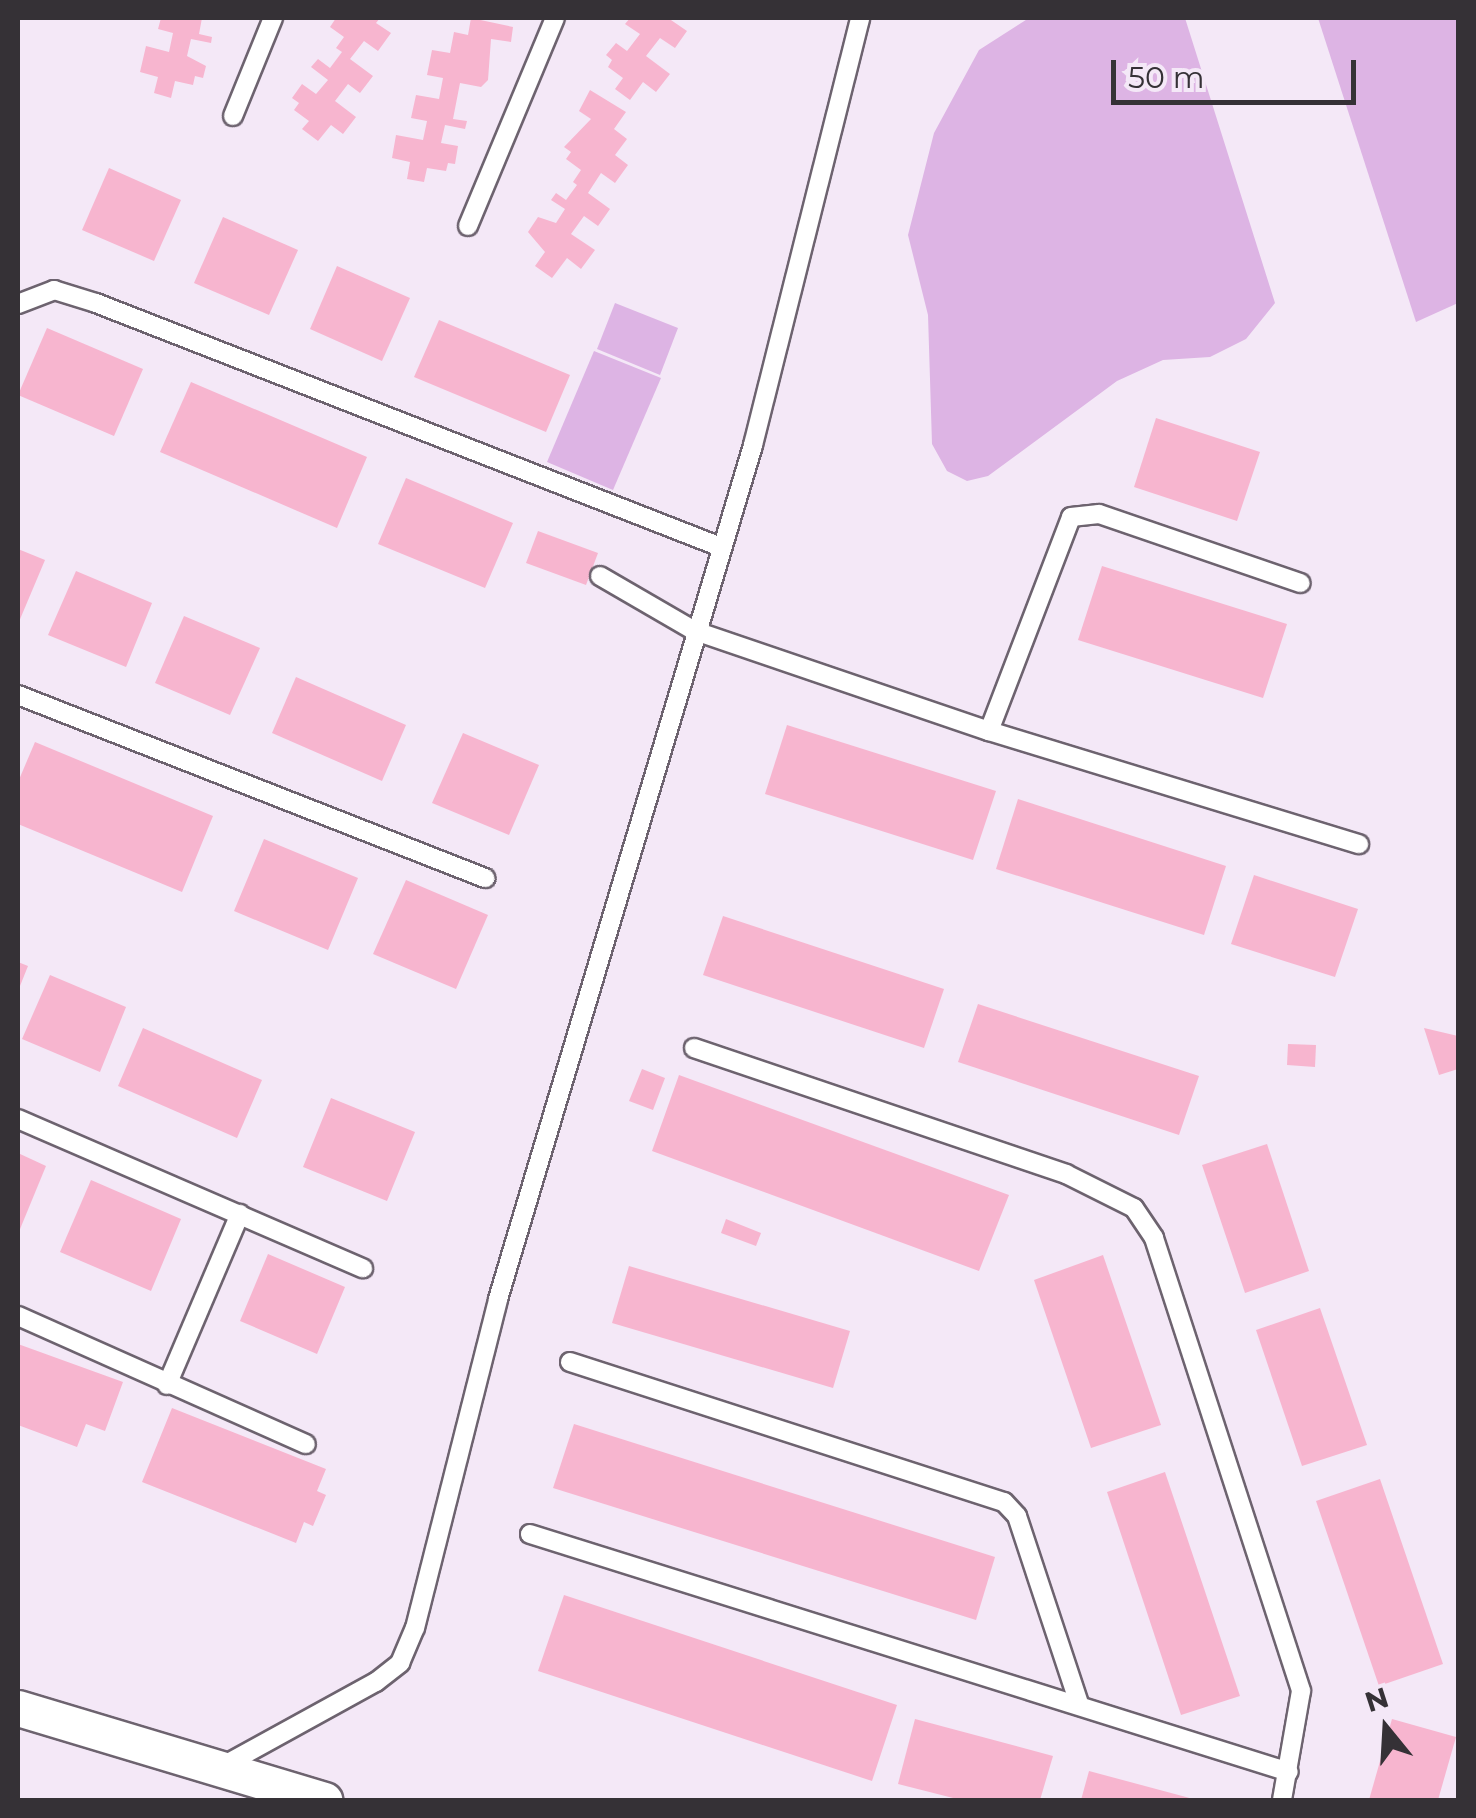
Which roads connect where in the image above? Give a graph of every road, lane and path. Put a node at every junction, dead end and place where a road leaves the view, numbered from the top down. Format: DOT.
graph roads {
  1 [pos="273,18"];
  2 [pos="555,18"];
  3 [pos="860,18"];
  4 [pos="233,116"];
  5 [pos="468,226"];
  6 [pos="18,304"];
  7 [pos="721,547"];
  8 [pos="600,576"];
  9 [pos="1301,583"];
  10 [pos="695,630"];
  11 [pos="18,695"];
  12 [pos="989,731"];
  13 [pos="1358,844"];
  14 [pos="485,878"];
  15 [pos="694,1048"];
  16 [pos="18,1119"];
  17 [pos="240,1214"];
  18 [pos="363,1268"];
  19 [pos="18,1316"];
  20 [pos="570,1362"];
  21 [pos="166,1385"];
  22 [pos="306,1444"];
  23 [pos="530,1534"];
  24 [pos="1079,1703"];
  25 [pos="18,1708"];
  26 [pos="219,1769"];
  27 [pos="1289,1772"];
  28 [pos="324,1800"];
  29 [pos="1282,1800"];
  1 -- 4 [label="lane"];
  2 -- 5 [label="lane"];
  3 -- 7 [label="lane"];
  6 -- 7 [label="lane"];
  7 -- 10 [label="lane"];
  8 -- 10 [label="lane"];
  9 -- 12 [label="lane"];
  10 -- 12 [label="lane"];
  10 -- 26 [label="lane"];
  11 -- 14 [label="lane"];
  12 -- 13 [label="lane"];
  15 -- 27 [label="lane"];
  16 -- 17 [label="lane"];
  17 -- 18 [label="lane"];
  17 -- 21 [label="lane"];
  19 -- 21 [label="lane"];
  20 -- 24 [label="lane"];
  21 -- 22 [label="lane"];
  23 -- 24 [label="lane"];
  24 -- 27 [label="lane"];
  25 -- 26 [label="street"];
  26 -- 28 [label="street"];
  27 -- 29 [label="lane"];
}
